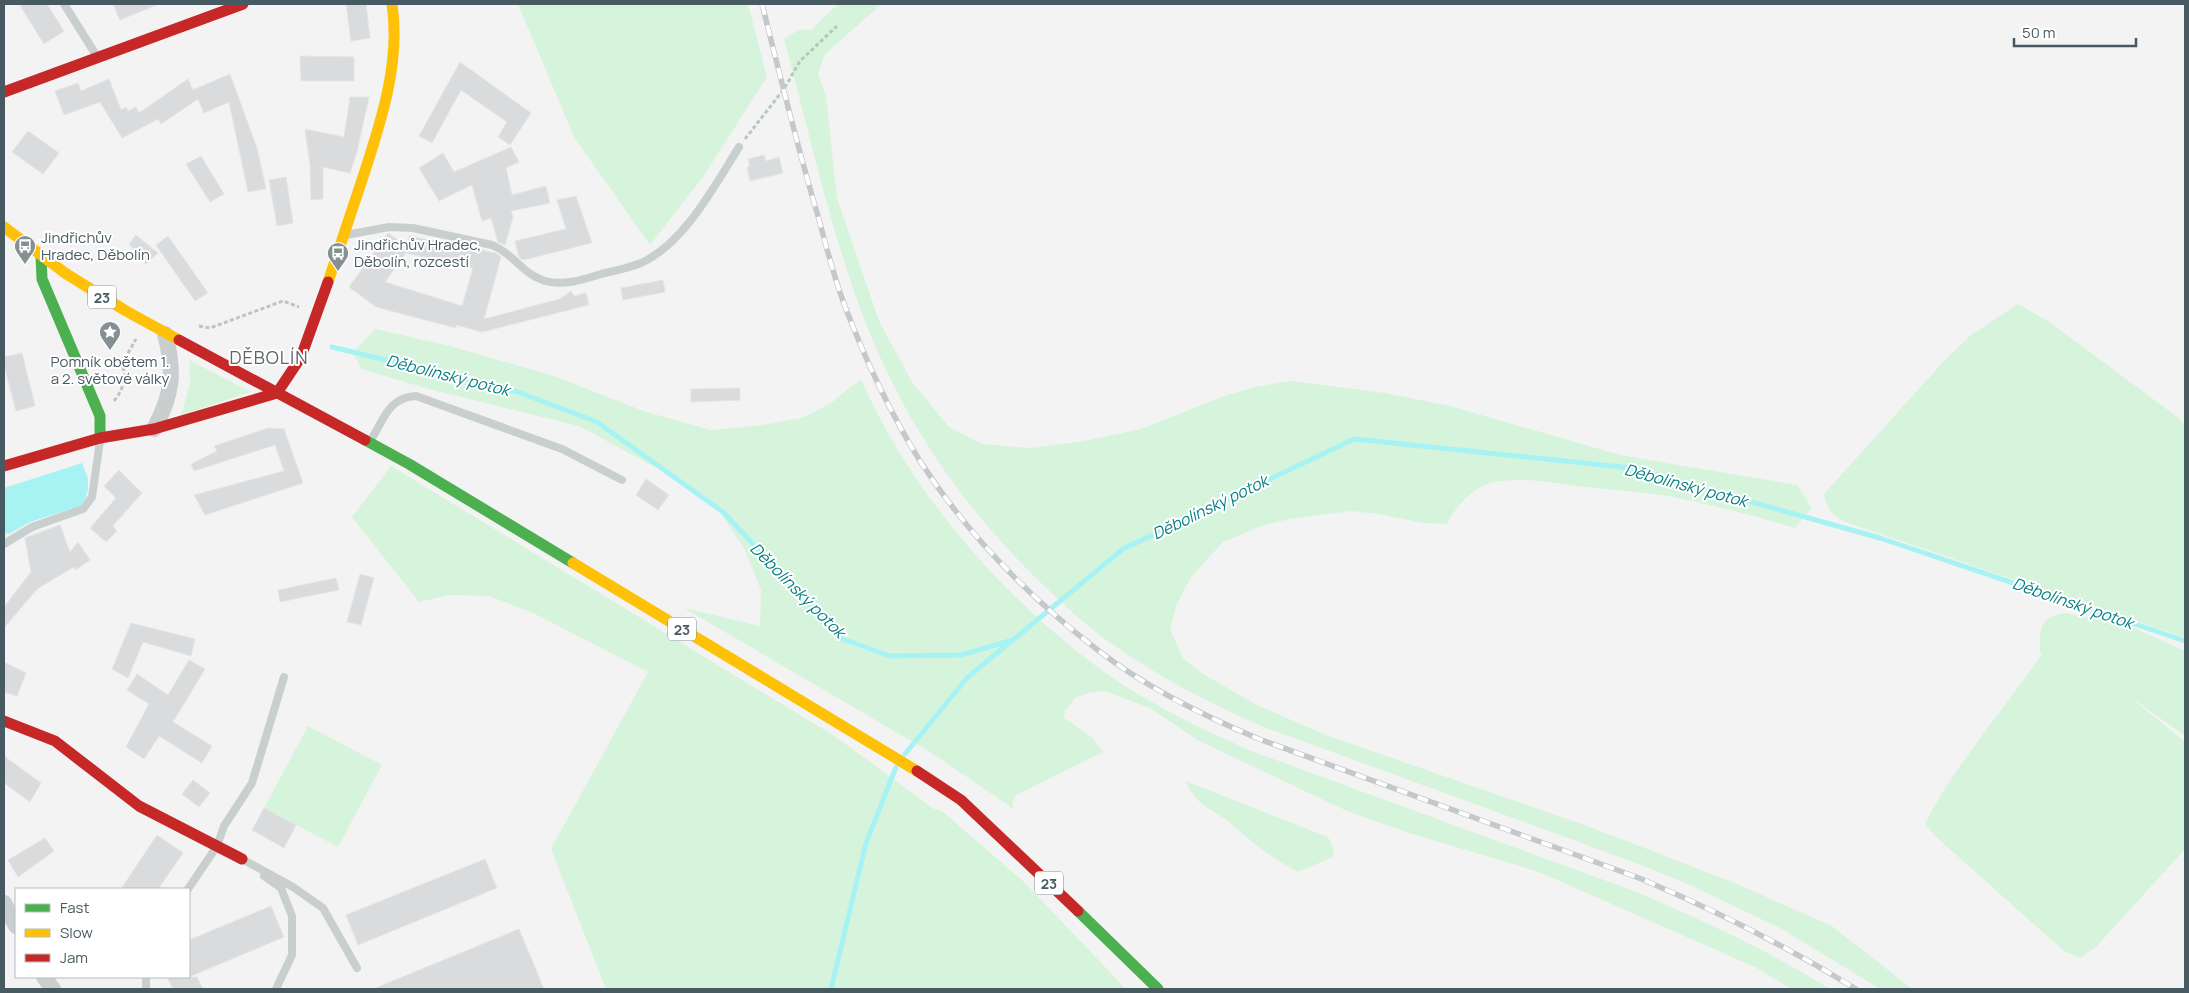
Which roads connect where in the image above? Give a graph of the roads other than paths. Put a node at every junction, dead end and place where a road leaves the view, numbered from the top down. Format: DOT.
graph roads {
  1 [pos="64,4"];
  2 [pos="243,4"];
  3 [pos="392,4"];
  4 [pos="215,8"];
  5 [pos="97,57"];
  6 [pos="4,92"];
  7 [pos="739,148"];
  8 [pos="4,227"];
  9 [pos="344,235"];
  10 [pos="41,256"];
  11 [pos="165,334"];
  12 [pos="277,393"];
  13 [pos="154,429"];
  14 [pos="100,438"];
  15 [pos="370,442"];
  16 [pos="4,466"];
  17 [pos="622,480"];
  18 [pos="4,544"];
  19 [pos="284,677"];
  20 [pos="4,721"];
  21 [pos="217,846"];
  22 [pos="242,859"];
  23 [pos="189,888"];
  24 [pos="4,903"];
  25 [pos="15,924"];
  26 [pos="357,968"];
  27 [pos="276,989"];
  28 [pos="1158,989"];
  1 -- 5 [label="lane"];
  2 -- 4 [label="street"];
  3 -- 9 [label="street"];
  4 -- 5 [label="street"];
  5 -- 6 [label="street"];
  7 -- 9 [label="lane"];
  8 -- 10 [label="street, 23"];
  9 -- 12 [label="street"];
  10 -- 11 [label="street, 23"];
  10 -- 14 [label="street"];
  11 -- 12 [label="street, 23"];
  11 -- 13 [label="street"];
  12 -- 13 [label="street"];
  12 -- 15 [label="street, 23"];
  13 -- 14 [label="street"];
  14 -- 16 [label="street"];
  14 -- 18 [label="lane"];
  15 -- 17 [label="lane"];
  15 -- 28 [label="street, 23"];
  19 -- 21 [label="lane"];
  20 -- 21 [label="street"];
  21 -- 22 [label="street"];
  21 -- 23 [label="lane"];
  22 -- 26 [label="lane"];
  22 -- 27 [label="lane"];
  24 -- 25 [label="street"];
}
